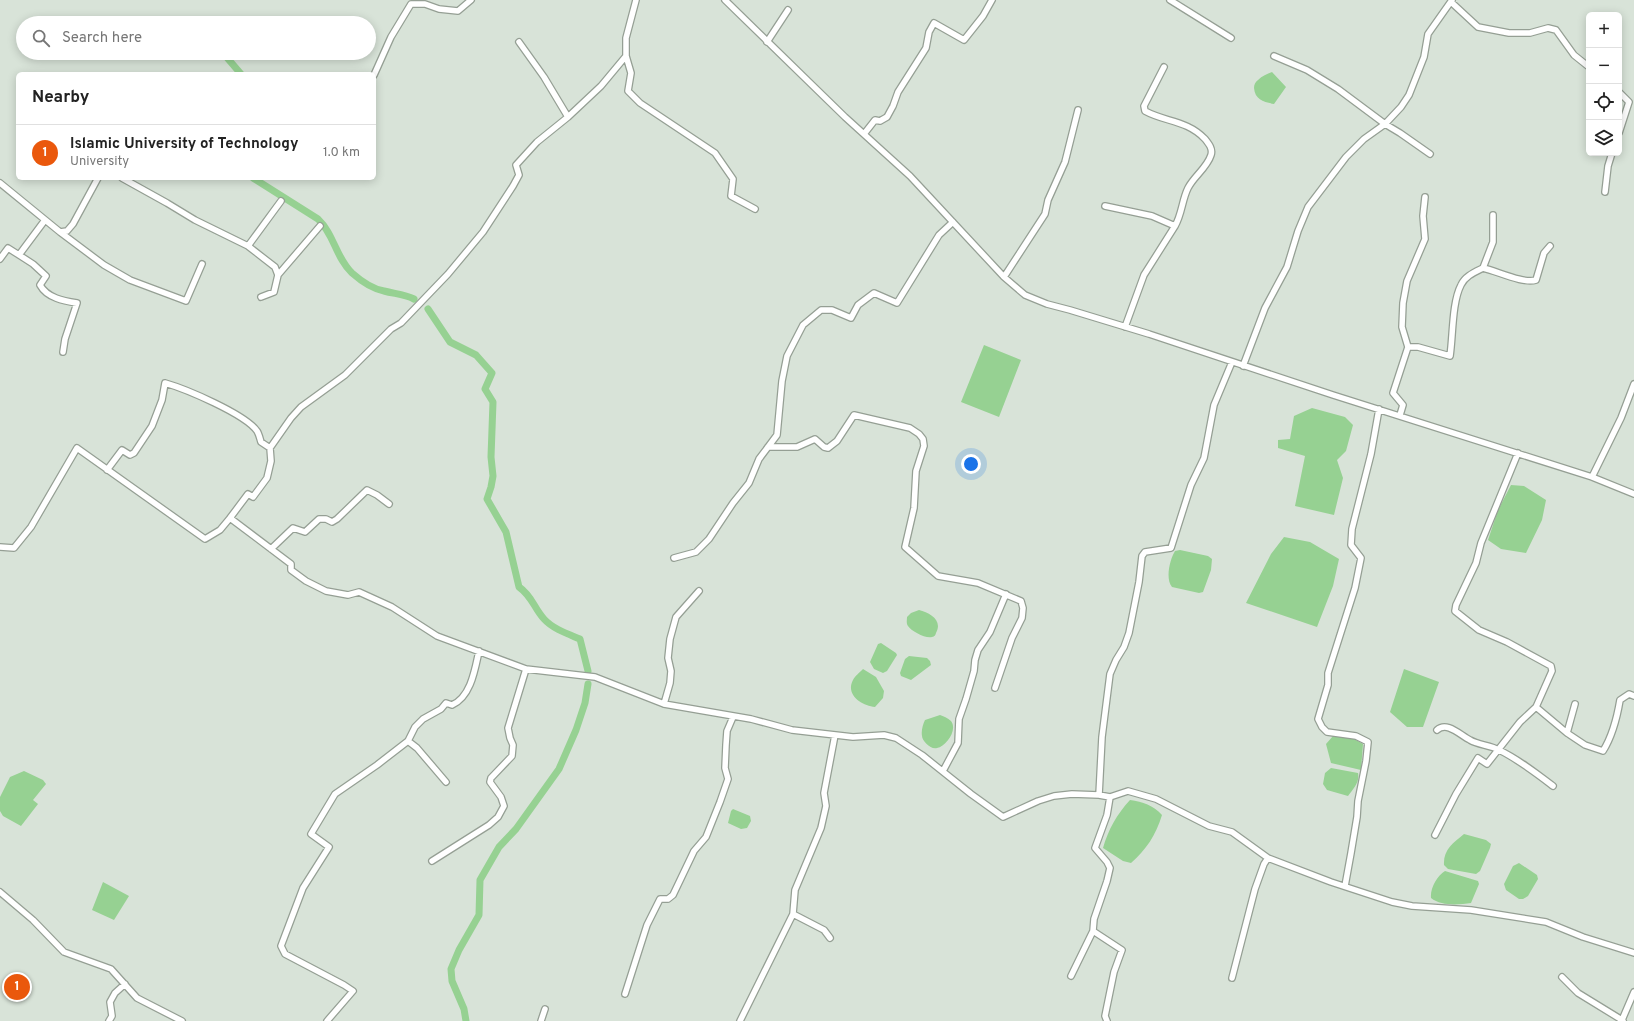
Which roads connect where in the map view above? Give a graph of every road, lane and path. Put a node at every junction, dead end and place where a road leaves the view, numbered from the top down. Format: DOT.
graph roads {
  1 [pos="470,0"];
  2 [pos="636,0"];
  3 [pos="725,0"];
  4 [pos="992,0"];
  5 [pos="1170,0"];
  6 [pos="1452,1"];
  7 [pos="412,2"];
  8 [pos="788,10"];
  9 [pos="1231,38"];
  10 [pos="519,42"];
  11 [pos="767,42"];
  12 [pos="626,56"];
  13 [pos="1274,56"];
  14 [pos="1586,64"];
  15 [pos="1164,67"];
  16 [pos="375,72"];
  17 [pos="1622,95"];
  18 [pos="1078,110"];
  19 [pos="568,117"];
  20 [pos="1385,124"];
  21 [pos="1622,124"];
  22 [pos="864,134"];
  23 [pos="1430,154"];
  24 [pos="1611,156"];
  25 [pos="97,180"];
  26 [pos="126,180"];
  27 [pos="0,184"];
  28 [pos="1605,192"];
  29 [pos="1425,197"];
  30 [pos="281,200"];
  31 [pos="1105,206"];
  32 [pos="755,209"];
  33 [pos="1494,214"];
  34 [pos="45,220"];
  35 [pos="953,222"];
  36 [pos="320,226"];
  37 [pos="1176,226"];
  38 [pos="60,232"];
  39 [pos="248,246"];
  40 [pos="1550,246"];
  41 [pos="20,255"];
  42 [pos="0,259"];
  43 [pos="202,264"];
  44 [pos="1483,268"];
  45 [pos="278,275"];
  46 [pos="1004,277"];
  47 [pos="261,296"];
  48 [pos="1125,327"];
  49 [pos="1408,347"];
  50 [pos="63,352"];
  51 [pos="1232,362"];
  52 [pos="1242,366"];
  53 [pos="1634,384"];
  54 [pos="1379,409"];
  55 [pos="1400,415"];
  56 [pos="768,447"];
  57 [pos="270,448"];
  58 [pos="1518,453"];
  59 [pos="107,470"];
  60 [pos="1592,477"];
  61 [pos="1634,494"];
  62 [pos="388,504"];
  63 [pos="230,518"];
  64 [pos="0,547"];
  65 [pos="271,549"];
  66 [pos="674,558"];
  67 [pos="699,591"];
  68 [pos="1006,594"];
  69 [pos="479,651"];
  70 [pos="526,669"];
  71 [pos="995,688"];
  72 [pos="1634,696"];
  73 [pos="664,704"];
  74 [pos="1575,704"];
  75 [pos="1536,707"];
  76 [pos="732,717"];
  77 [pos="1437,730"];
  78 [pos="1567,734"];
  79 [pos="836,735"];
  80 [pos="408,741"];
  81 [pos="1498,750"];
  82 [pos="943,771"];
  83 [pos="446,782"];
  84 [pos="1553,786"];
  85 [pos="1099,794"];
  86 [pos="1110,797"];
  87 [pos="1435,835"];
  88 [pos="1268,858"];
  89 [pos="432,861"];
  90 [pos="1345,886"];
  91 [pos="0,892"];
  92 [pos="793,914"];
  93 [pos="1093,931"];
  94 [pos="830,938"];
  95 [pos="1634,953"];
  96 [pos="1071,976"];
  97 [pos="1562,977"];
  98 [pos="1232,978"];
  99 [pos="125,984"];
  100 [pos="1634,992"];
  101 [pos="625,994"];
  102 [pos="546,1009"];
  103 [pos="109,1021"];
  104 [pos="182,1021"];
  105 [pos="327,1021"];
  106 [pos="541,1021"];
  107 [pos="740,1021"];
  108 [pos="1107,1021"];
  109 [pos="1622,1021"];
  1 -- 7 [label="street"];
  2 -- 12 [label="street"];
  3 -- 11 [label="street"];
  4 -- 22 [label="street"];
  5 -- 9 [label="street"];
  6 -- 14 [label="street"];
  6 -- 20 [label="street"];
  7 -- 16 [label="street"];
  8 -- 11 [label="street"];
  10 -- 19 [label="street"];
  11 -- 22 [label="street"];
  12 -- 19 [label="street"];
  12 -- 32 [label="street"];
  13 -- 20 [label="street"];
  15 -- 37 [label="street"];
  17 -- 21 [label="street"];
  18 -- 46 [label="street"];
  19 -- 57 [label="street"];
  20 -- 23 [label="street"];
  20 -- 52 [label="street"];
  22 -- 35 [label="street"];
  24 -- 28 [label="street"];
  25 -- 38 [label="street"];
  26 -- 39 [label="street"];
  27 -- 34 [label="street"];
  29 -- 49 [label="street"];
  30 -- 39 [label="street"];
  31 -- 37 [label="street"];
  33 -- 44 [label="street"];
  34 -- 38 [label="street"];
  34 -- 41 [label="street"];
  35 -- 46 [label="street"];
  35 -- 56 [label="street"];
  36 -- 45 [label="street"];
  37 -- 48 [label="street"];
  38 -- 43 [label="street"];
  39 -- 45 [label="street"];
  40 -- 44 [label="street"];
  41 -- 42 [label="street"];
  41 -- 50 [label="street"];
  44 -- 49 [label="street"];
  45 -- 47 [label="street"];
  46 -- 48 [label="street"];
  48 -- 51 [label="street"];
  49 -- 55 [label="street"];
  51 -- 52 [label="street"];
  51 -- 85 [label="street"];
  52 -- 54 [label="street"];
  53 -- 60 [label="street"];
  54 -- 55 [label="street"];
  54 -- 90 [label="street"];
  55 -- 58 [label="street"];
  56 -- 66 [label="street"];
  56 -- 68 [label="street"];
  57 -- 59 [label="street"];
  57 -- 63 [label="street"];
  58 -- 60 [label="street"];
  58 -- 75 [label="street"];
  59 -- 63 [label="street"];
  59 -- 64 [label="street"];
  60 -- 61 [label="street"];
  62 -- 65 [label="street"];
  63 -- 65 [label="street"];
  65 -- 69 [label="street"];
  67 -- 73 [label="street"];
  68 -- 71 [label="street"];
  68 -- 82 [label="street"];
  69 -- 70 [label="street"];
  69 -- 80 [label="street"];
  70 -- 73 [label="street"];
  70 -- 89 [label="street"];
  72 -- 78 [label="street"];
  73 -- 76 [label="street"];
  74 -- 78 [label="street"];
  75 -- 78 [label="street"];
  75 -- 81 [label="street"];
  76 -- 79 [label="street"];
  76 -- 101 [label="street"];
  77 -- 81 [label="street"];
  79 -- 82 [label="street"];
  79 -- 92 [label="street"];
  80 -- 83 [label="street"];
  80 -- 105 [label="street"];
  81 -- 84 [label="street"];
  81 -- 87 [label="street"];
  82 -- 85 [label="street"];
  85 -- 86 [label="street"];
  86 -- 88 [label="street"];
  86 -- 93 [label="street"];
  88 -- 90 [label="street"];
  88 -- 98 [label="street"];
  90 -- 95 [label="street"];
  91 -- 99 [label="street"];
  92 -- 94 [label="street"];
  92 -- 107 [label="street"];
  93 -- 96 [label="street"];
  93 -- 108 [label="street"];
  97 -- 109 [label="street"];
  99 -- 103 [label="street"];
  99 -- 104 [label="street"];
  100 -- 109 [label="street"];
  102 -- 106 [label="street"];
}
